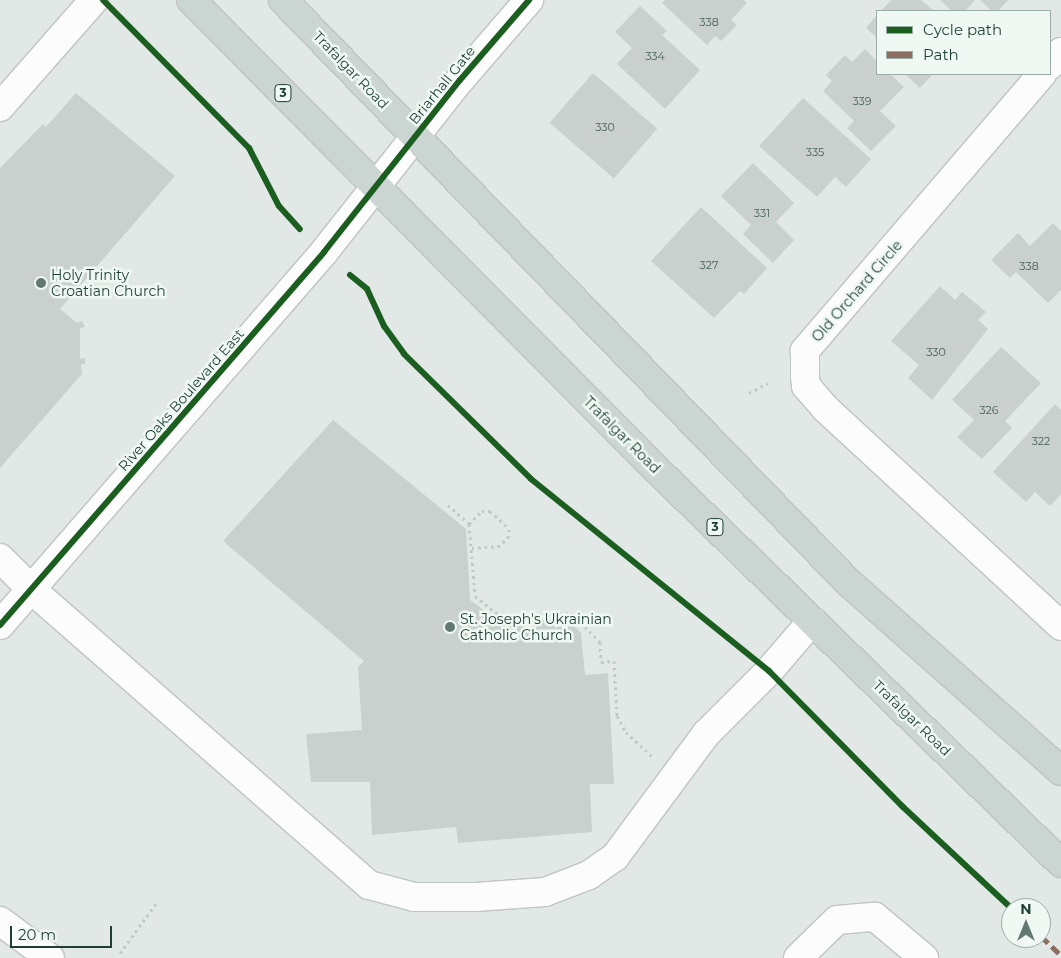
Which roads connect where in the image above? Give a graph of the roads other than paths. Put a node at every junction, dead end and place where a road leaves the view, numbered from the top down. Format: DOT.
graph roads {
  1 [pos="94,0"];
  2 [pos="191,0"];
  3 [pos="283,0"];
  4 [pos="529,0"];
  5 [pos="1061,52"];
  6 [pos="1051,64"];
  7 [pos="1041,75"];
  8 [pos="0,107"];
  9 [pos="416,136"];
  10 [pos="374,186"];
  11 [pos="0,558"];
  12 [pos="32,590"];
  13 [pos="812,621"];
  14 [pos="0,625"];
  15 [pos="1061,626"];
  16 [pos="1061,771"];
  17 [pos="1061,863"];
  18 [pos="0,921"];
  19 [pos="50,958"];
  20 [pos="798,958"];
  21 [pos="924,958"];
  1 -- 8 [label="street"];
  2 -- 10 [label="main road, Trafalgar Road / 3"];
  3 -- 9 [label="main road, Trafalgar Road"];
  4 -- 9 [label="street, Briarhall Gate"];
  5 -- 6 [label="street"];
  7 -- 15 [label="street, Old Orchard Circle"];
  9 -- 10 [label="street, Briarhall Gate"];
  9 -- 16 [label="main road, Trafalgar Road"];
  10 -- 12 [label="street, River Oaks Boulevard East"];
  10 -- 13 [label="main road, Trafalgar Road / 3"];
  11 -- 12 [label="street"];
  12 -- 13 [label="street"];
  12 -- 14 [label="street, River Oaks Boulevard East"];
  13 -- 17 [label="main road, Trafalgar Road / 3"];
  18 -- 19 [label="street"];
  20 -- 21 [label="street"];
}
